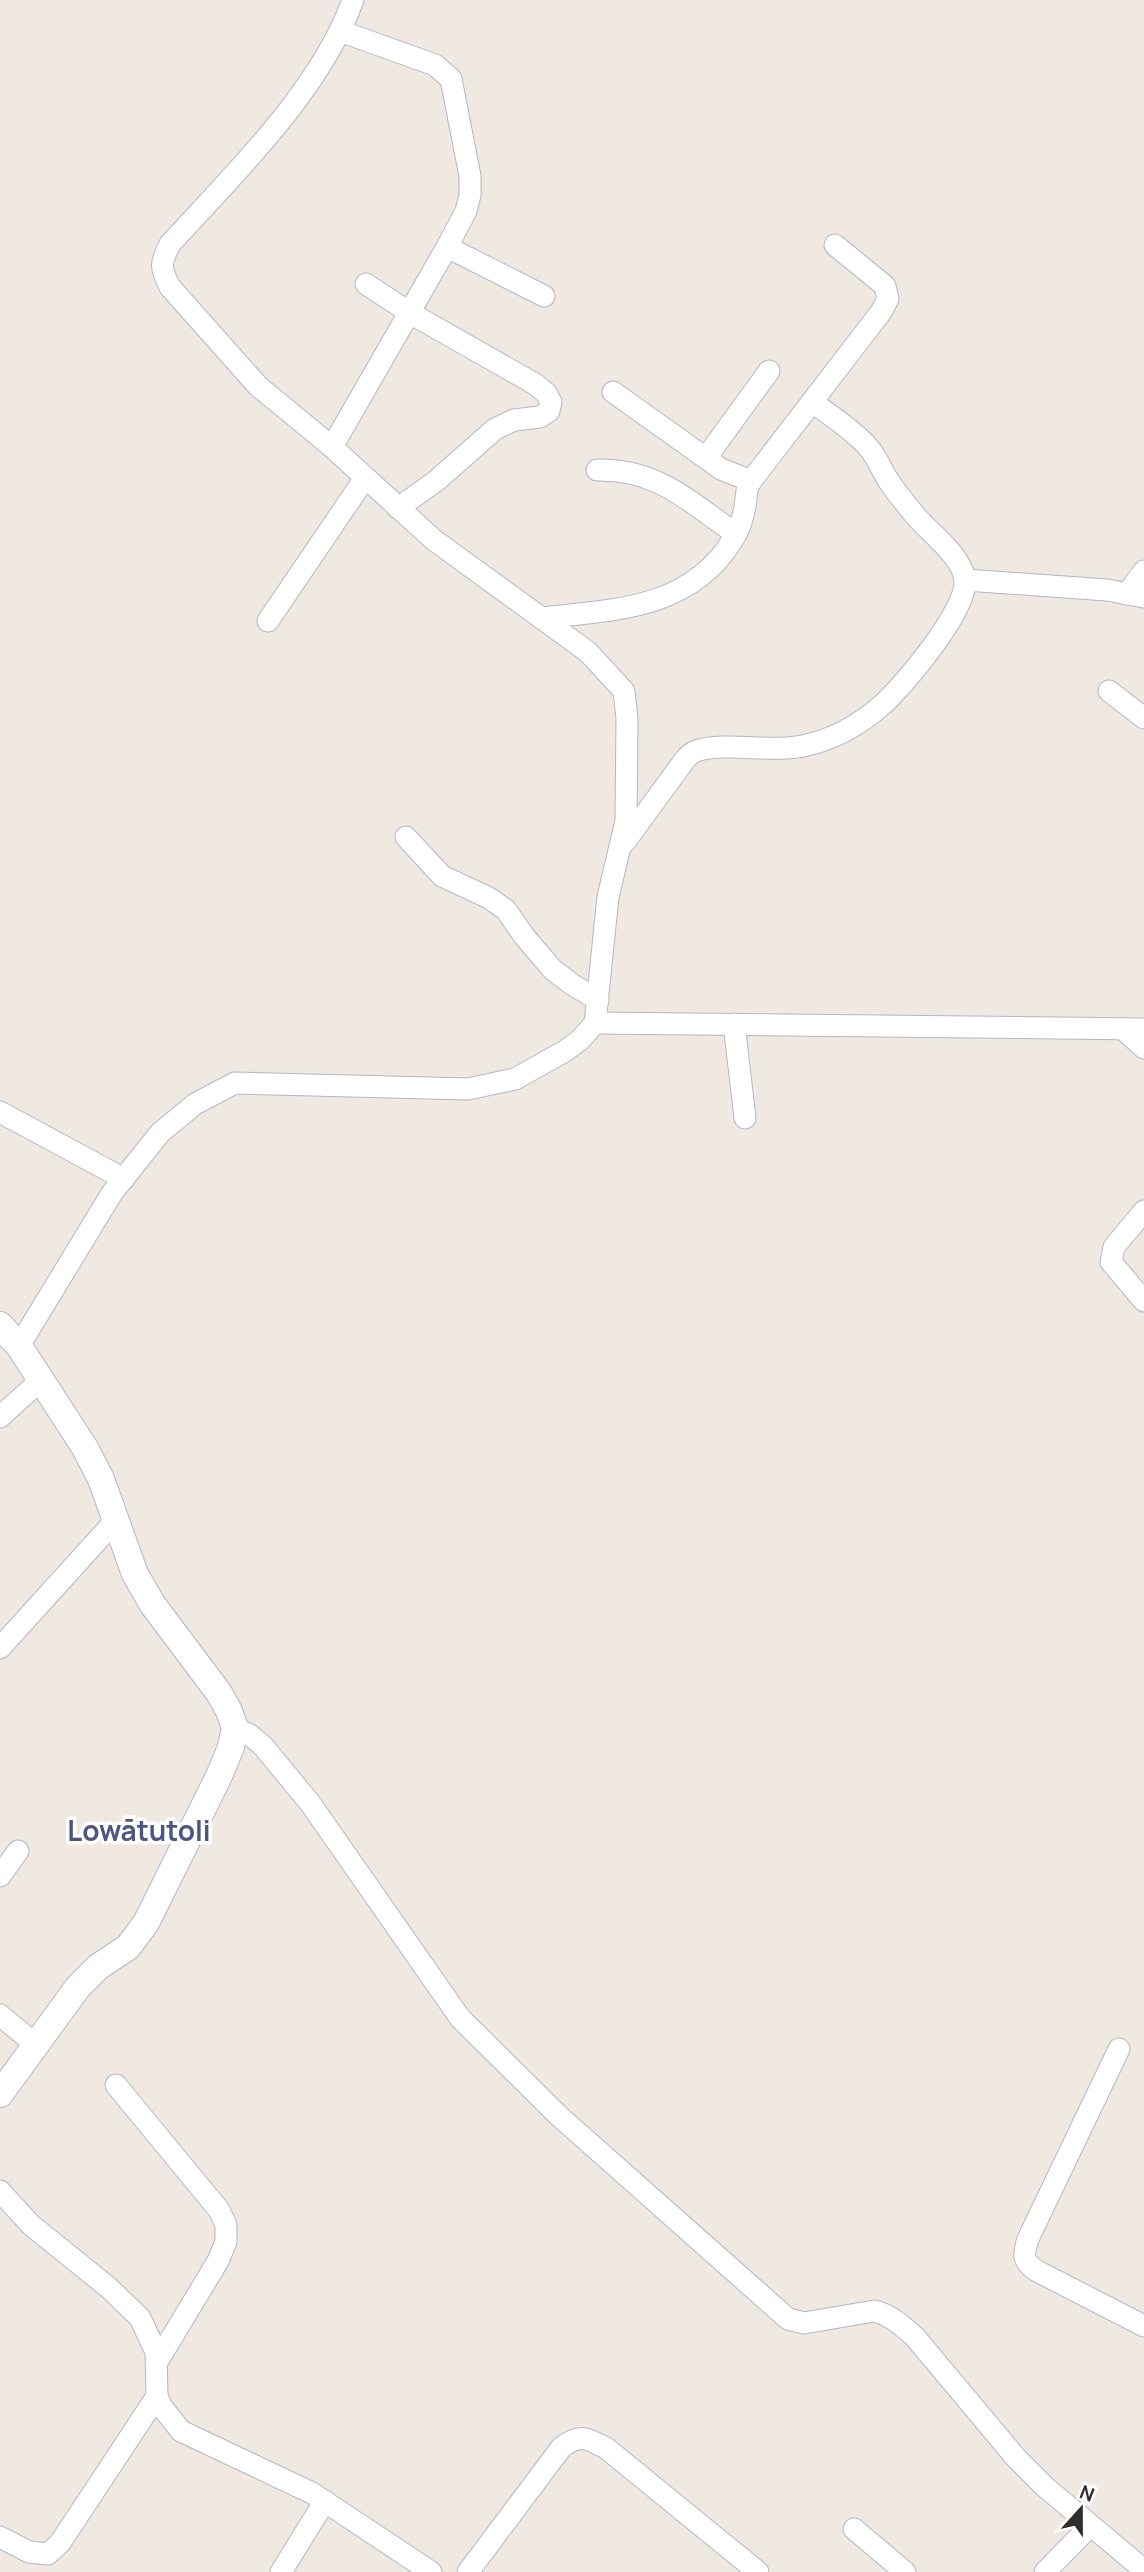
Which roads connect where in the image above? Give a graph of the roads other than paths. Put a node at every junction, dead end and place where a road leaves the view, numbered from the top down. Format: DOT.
graph roads {
  1 [pos="354,0"];
  2 [pos="340,31"];
  3 [pos="835,245"];
  4 [pos="447,247"];
  5 [pos="366,284"];
  6 [pos="544,296"];
  7 [pos="410,313"];
  8 [pos="769,371"];
  9 [pos="613,392"];
  10 [pos="812,402"];
  11 [pos="332,447"];
  12 [pos="706,458"];
  13 [pos="597,470"];
  14 [pos="365,478"];
  15 [pos="751,481"];
  16 [pos="398,508"];
  17 [pos="736,534"];
  18 [pos="1144,572"];
  19 [pos="965,580"];
  20 [pos="1135,596"];
  21 [pos="541,618"];
  22 [pos="268,621"];
  23 [pos="1109,691"];
  24 [pos="1144,718"];
  25 [pos="406,837"];
  26 [pos="619,850"];
  27 [pos="598,1000"];
  28 [pos="594,1023"];
  29 [pos="734,1024"];
  30 [pos="1133,1029"];
  31 [pos="1144,1048"];
  32 [pos="0,1112"];
  33 [pos="745,1118"];
  34 [pos="124,1179"];
  35 [pos="1144,1211"];
  36 [pos="1144,1301"];
  37 [pos="0,1325"];
  38 [pos="19,1346"];
  39 [pos="41,1380"];
  40 [pos="0,1417"];
  41 [pos="116,1521"];
  42 [pos="0,1648"];
  43 [pos="235,1728"];
  44 [pos="18,1851"];
  45 [pos="0,1876"];
  46 [pos="0,2015"];
  47 [pos="36,2045"];
  48 [pos="1119,2049"];
  49 [pos="116,2085"];
  50 [pos="0,2094"];
  51 [pos="0,2191"];
  52 [pos="1144,2326"];
  53 [pos="157,2362"];
  54 [pos="158,2396"];
  55 [pos="325,2501"];
  56 [pos="1090,2526"];
  57 [pos="854,2529"];
  58 [pos="0,2537"];
  59 [pos="1144,2570"];
  60 [pos="281,2572"];
  61 [pos="431,2572"];
  62 [pos="468,2572"];
  63 [pos="758,2572"];
  64 [pos="905,2572"];
  65 [pos="1045,2572"];
  1 -- 2 [label="street"];
  2 -- 4 [label="street"];
  2 -- 11 [label="street"];
  3 -- 10 [label="street"];
  4 -- 6 [label="street"];
  4 -- 7 [label="street"];
  5 -- 7 [label="street"];
  7 -- 11 [label="street"];
  7 -- 16 [label="street"];
  8 -- 12 [label="street"];
  9 -- 12 [label="street"];
  10 -- 15 [label="street"];
  10 -- 19 [label="street"];
  11 -- 14 [label="street"];
  12 -- 15 [label="street"];
  13 -- 17 [label="street"];
  14 -- 16 [label="street"];
  14 -- 22 [label="street"];
  15 -- 17 [label="street"];
  16 -- 21 [label="street"];
  17 -- 21 [label="street"];
  18 -- 20 [label="street"];
  19 -- 20 [label="street"];
  19 -- 26 [label="street"];
  21 -- 26 [label="street"];
  23 -- 24 [label="street"];
  25 -- 27 [label="street"];
  26 -- 27 [label="street"];
  27 -- 28 [label="street"];
  28 -- 29 [label="street"];
  28 -- 34 [label="street"];
  29 -- 30 [label="street"];
  29 -- 33 [label="street"];
  30 -- 31 [label="street"];
  32 -- 34 [label="street"];
  34 -- 38 [label="street"];
  35 -- 36 [label="street"];
  37 -- 38 [label="street"];
  38 -- 39 [label="street"];
  39 -- 40 [label="street"];
  39 -- 41 [label="street"];
  41 -- 42 [label="street"];
  41 -- 43 [label="street"];
  43 -- 47 [label="street"];
  43 -- 56 [label="street"];
  44 -- 45 [label="street"];
  46 -- 47 [label="street"];
  47 -- 50 [label="street"];
  48 -- 52 [label="street"];
  49 -- 53 [label="street"];
  51 -- 53 [label="street"];
  53 -- 54 [label="street"];
  54 -- 55 [label="street"];
  54 -- 58 [label="street"];
  55 -- 60 [label="street"];
  55 -- 61 [label="street"];
  56 -- 59 [label="street"];
  56 -- 65 [label="street"];
  57 -- 64 [label="street"];
  62 -- 63 [label="street"];
}
